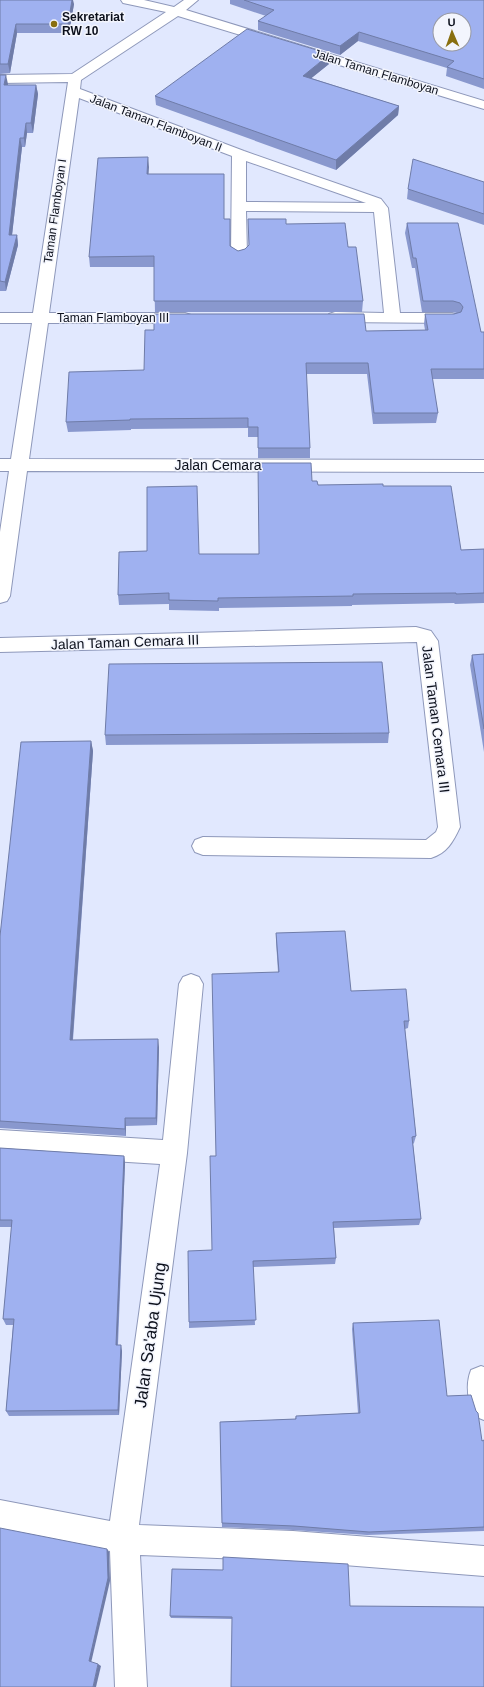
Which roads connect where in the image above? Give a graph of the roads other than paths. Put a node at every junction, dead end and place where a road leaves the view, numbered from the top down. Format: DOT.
graph roads {
  1 [pos="127,0"];
  2 [pos="192,0"];
  3 [pos="176,11"];
  4 [pos="0,79"];
  5 [pos="74,85"];
  6 [pos="484,105"];
  7 [pos="239,154"];
  8 [pos="239,206"];
  9 [pos="381,208"];
  10 [pos="238,255"];
  11 [pos="321,317"];
  12 [pos="392,317"];
  13 [pos="0,318"];
  14 [pos="39,318"];
  15 [pos="204,318"];
  16 [pos="452,318"];
  17 [pos="9,465"];
  18 [pos="484,466"];
  19 [pos="0,596"];
  20 [pos="0,645"];
  21 [pos="203,846"];
  22 [pos="191,984"];
  23 [pos="0,1142"];
  24 [pos="174,1153"];
  25 [pos="0,1515"];
  26 [pos="125,1539"];
  27 [pos="484,1561"];
  28 [pos="131,1687"];
  1 -- 3 [label="street, Jalan Taman Flamboyan"];
  2 -- 3 [label="street"];
  3 -- 5 [label="street"];
  3 -- 6 [label="street, Jalan Taman Flamboyan"];
  4 -- 5 [label="street"];
  5 -- 7 [label="street, Jalan Taman Flamboyan II"];
  5 -- 14 [label="street, Taman Flamboyan I"];
  7 -- 8 [label="street, Jalan Taman Flamboyan II"];
  7 -- 9 [label="street, Jalan Taman Flamboyan II"];
  8 -- 9 [label="street"];
  8 -- 10 [label="street, Jalan Taman Flamboyan II"];
  9 -- 12 [label="street"];
  11 -- 12 [label="street"];
  12 -- 16 [label="street"];
  13 -- 14 [label="street, Taman Flamboyan III"];
  14 -- 15 [label="street, Taman Flamboyan III"];
  14 -- 17 [label="street, Taman Flamboyan I"];
  17 -- 18 [label="street, Jalan Cemara"];
  17 -- 19 [label="street, Taman Flamboyan I"];
  20 -- 21 [label="street, Jalan Taman Cemara III"];
  22 -- 24 [label="street, Jalan Sa'aba Ujung"];
  23 -- 24 [label="street"];
  24 -- 26 [label="street, Jalan Sa'aba Ujung"];
  25 -- 26 [label="street"];
  26 -- 27 [label="street"];
  26 -- 28 [label="street, Jalan Sa'aba Ujung"];
}
